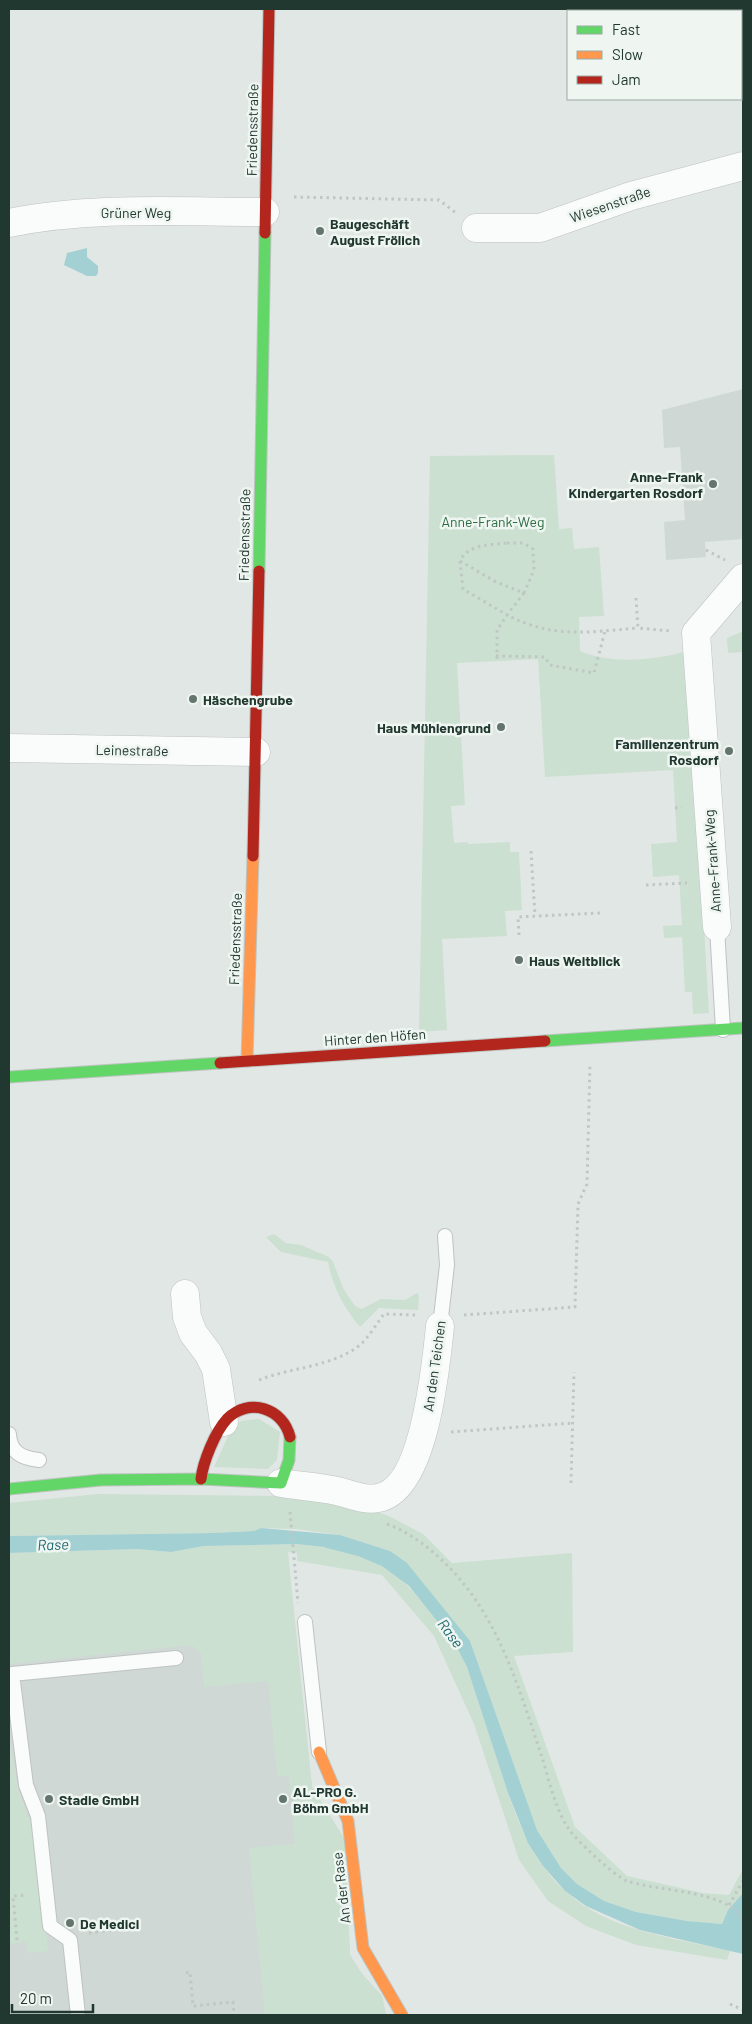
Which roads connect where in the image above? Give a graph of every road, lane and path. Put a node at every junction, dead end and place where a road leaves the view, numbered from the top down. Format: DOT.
graph roads {
  1 [pos="269,9"];
  2 [pos="743,166"];
  3 [pos="265,204"];
  4 [pos="9,223"];
  5 [pos="476,228"];
  6 [pos="460,561"];
  7 [pos="743,578"];
  8 [pos="524,593"];
  9 [pos="636,598"];
  10 [pos="507,615"];
  11 [pos="638,628"];
  12 [pos="605,631"];
  13 [pos="696,633"];
  14 [pos="9,748"];
  15 [pos="256,752"];
  16 [pos="531,851"];
  17 [pos="713,882"];
  18 [pos="646,885"];
  19 [pos="601,913"];
  20 [pos="534,916"];
  21 [pos="717,927"];
  22 [pos="519,935"];
  23 [pos="743,1028"];
  24 [pos="723,1030"];
  25 [pos="590,1038"];
  26 [pos="247,1061"];
  27 [pos="9,1077"];
  28 [pos="445,1236"];
  29 [pos="186,1294"];
  30 [pos="440,1321"];
  31 [pos="574,1372"];
  32 [pos="221,1395"];
  33 [pos="224,1422"];
  34 [pos="573,1423"];
  35 [pos="9,1434"];
  36 [pos="423,1434"];
  37 [pos="39,1460"];
  38 [pos="201,1479"];
  39 [pos="280,1483"];
  40 [pos="571,1483"];
  41 [pos="9,1489"];
  42 [pos="290,1511"];
  43 [pos="384,1523"];
  44 [pos="305,1622"];
  45 [pos="176,1658"];
  46 [pos="10,1674"];
  47 [pos="319,1752"];
  48 [pos="743,1880"];
  49 [pos="46,1894"];
  50 [pos="730,1906"];
  51 [pos="743,1919"];
  52 [pos="136,1927"];
  53 [pos="17,1940"];
  54 [pos="70,1940"];
  55 [pos="186,1972"];
  56 [pos="730,2004"];
  57 [pos="743,2010"];
  58 [pos="78,2015"];
  59 [pos="234,2015"];
  60 [pos="402,2015"];
  1 -- 3 [label="street, Friedensstraße"];
  2 -- 5 [label="street, Wiesenstraße"];
  3 -- 4 [label="street, Grüner Weg"];
  3 -- 5 [label="path"];
  3 -- 15 [label="street, Friedensstraße"];
  6 -- 8 [label="path"];
  6 -- 8 [label="path"];
  6 -- 10 [label="path"];
  7 -- 13 [label="street"];
  8 -- 10 [label="path"];
  9 -- 11 [label="path"];
  10 -- 12 [label="path"];
  10 -- 12 [label="path"];
  11 -- 12 [label="path"];
  11 -- 13 [label="path"];
  13 -- 17 [label="street, Anne-Frank-Weg"];
  14 -- 15 [label="street, Leinestraße"];
  15 -- 26 [label="street, Friedensstraße"];
  16 -- 20 [label="path"];
  17 -- 18 [label="path"];
  17 -- 21 [label="street, Anne-Frank-Weg"];
  19 -- 20 [label="path"];
  20 -- 22 [label="path"];
  21 -- 24 [label="lane, Anne-Frank-Weg"];
  23 -- 24 [label="street, Hinter den Höfen"];
  24 -- 25 [label="street, Hinter den Höfen"];
  25 -- 26 [label="street, Hinter den Höfen"];
  25 -- 30 [label="path"];
  26 -- 27 [label="street, Hinter den Höfen"];
  28 -- 30 [label="lane, An den Teichen"];
  29 -- 32 [label="street"];
  30 -- 32 [label="path"];
  30 -- 36 [label="street, An den Teichen"];
  31 -- 34 [label="path"];
  32 -- 33 [label="street"];
  33 -- 38 [label="street"];
  33 -- 39 [label="street"];
  34 -- 36 [label="path"];
  34 -- 40 [label="path"];
  35 -- 37 [label="lane"];
  36 -- 39 [label="street, An den Teichen"];
  38 -- 39 [label="street, An den Teichen"];
  38 -- 41 [label="street, An den Teichen"];
  42 -- 44 [label="path"];
  43 -- 50 [label="path"];
  44 -- 47 [label="lane"];
  45 -- 46 [label="lane"];
  46 -- 49 [label="lane"];
  47 -- 60 [label="street, An der Rase"];
  48 -- 50 [label="path"];
  49 -- 53 [label="path"];
  49 -- 54 [label="lane"];
  50 -- 51 [label="path"];
  52 -- 54 [label="path"];
  54 -- 58 [label="lane"];
  55 -- 59 [label="path"];
  56 -- 57 [label="path"];
}
